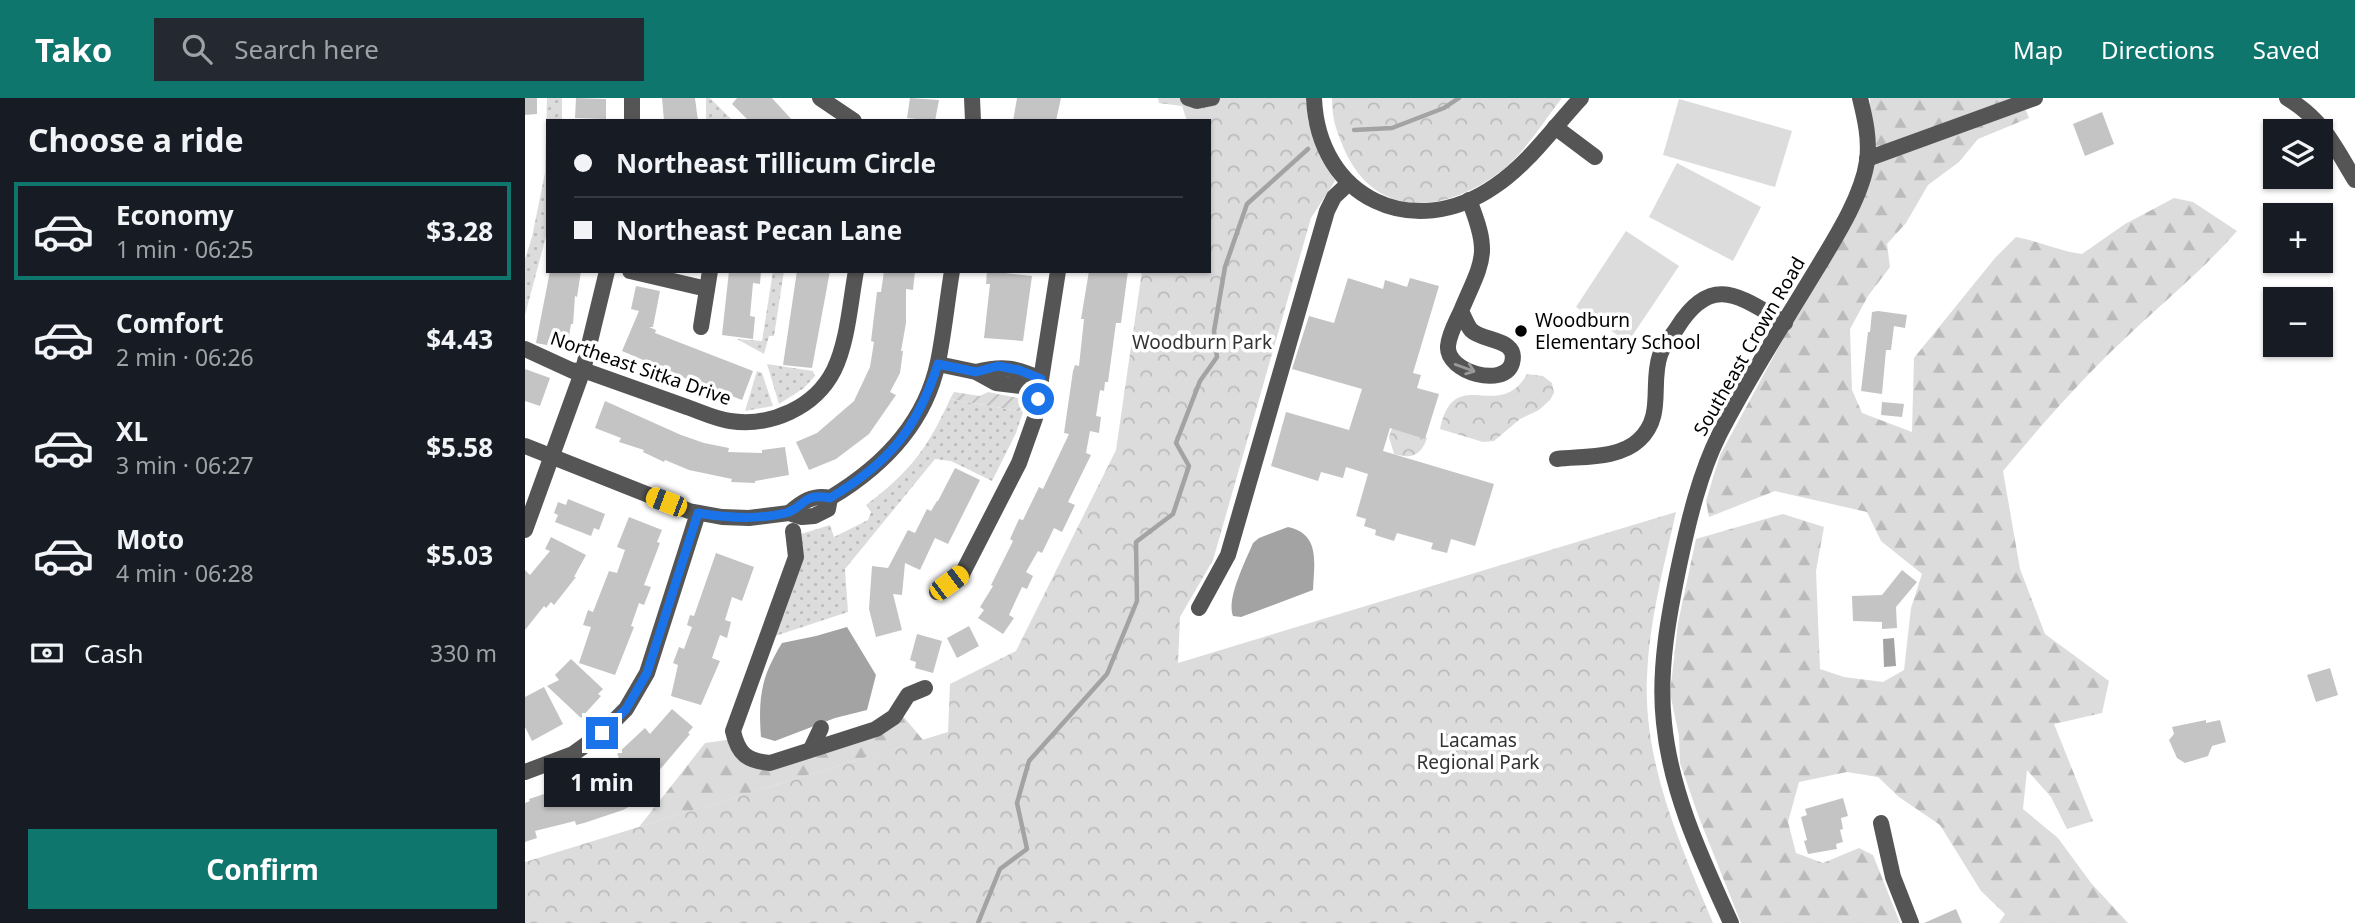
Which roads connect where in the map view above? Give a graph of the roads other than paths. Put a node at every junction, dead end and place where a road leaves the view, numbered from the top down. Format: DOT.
graph roads {
  1 [pos="632,98"];
  2 [pos="820,98"];
  3 [pos="972,98"];
  4 [pos="1188,98"];
  5 [pos="1212,98"];
  6 [pos="1314,98"];
  7 [pos="1581,98"];
  8 [pos="1860,98"];
  9 [pos="2035,98"];
  10 [pos="2287,98"];
  11 [pos="632,119"];
  12 [pos="851,119"];
  13 [pos="973,119"];
  14 [pos="1555,127"];
  15 [pos="1595,157"];
  16 [pos="1867,159"];
  17 [pos="2355,180"];
  18 [pos="1349,183"];
  19 [pos="1469,200"];
  20 [pos="607,273"];
  21 [pos="639,273"];
  22 [pos="710,273"];
  23 [pos="856,273"];
  24 [pos="952,273"];
  25 [pos="1058,273"];
  26 [pos="707,289"];
  27 [pos="1461,312"];
  28 [pos="1784,323"];
  29 [pos="701,327"];
  30 [pos="525,349"];
  31 [pos="938,364"];
  32 [pos="583,370"];
  33 [pos="1041,379"];
  34 [pos="525,446"];
  35 [pos="552,457"];
  36 [pos="1557,459"];
  37 [pos="698,513"];
  38 [pos="525,530"];
  39 [pos="793,531"];
  40 [pos="937,593"];
  41 [pos="1199,607"];
  42 [pos="925,688"];
  43 [pos="821,728"];
  44 [pos="811,749"];
  45 [pos="525,772"];
  46 [pos="1881,823"];
  47 [pos="1731,923"];
  48 [pos="1911,923"];
  1 -- 11 [label="street"];
  2 -- 12 [label="street"];
  3 -- 13 [label="street"];
  4 -- 5 [label="street"];
  6 -- 18 [label="street"];
  7 -- 14 [label="street"];
  8 -- 16 [label="street"];
  9 -- 16 [label="street"];
  10 -- 17 [label="street"];
  14 -- 15 [label="street"];
  14 -- 19 [label="street"];
  16 -- 28 [label="street, Southeast Crown Road"];
  18 -- 19 [label="street"];
  18 -- 41 [label="street"];
  19 -- 27 [label="street"];
  20 -- 32 [label="street"];
  21 -- 26 [label="street"];
  22 -- 26 [label="street"];
  23 -- 32 [label="street, Northeast Sitka Drive"];
  24 -- 31 [label="street"];
  25 -- 33 [label="street"];
  26 -- 29 [label="street"];
  27 -- 27 [label="street, one-way"];
  28 -- 36 [label="street"];
  28 -- 47 [label="street, Southeast Crown Road"];
  30 -- 32 [label="street, Northeast Sitka Drive"];
  31 -- 33 [label="street"];
  31 -- 37 [label="street"];
  32 -- 35 [label="street"];
  33 -- 40 [label="street"];
  34 -- 35 [label="street"];
  35 -- 37 [label="street"];
  35 -- 38 [label="street"];
  37 -- 45 [label="street"];
  39 -- 44 [label="street"];
  42 -- 44 [label="street"];
  43 -- 44 [label="street"];
  46 -- 48 [label="street"];
}
